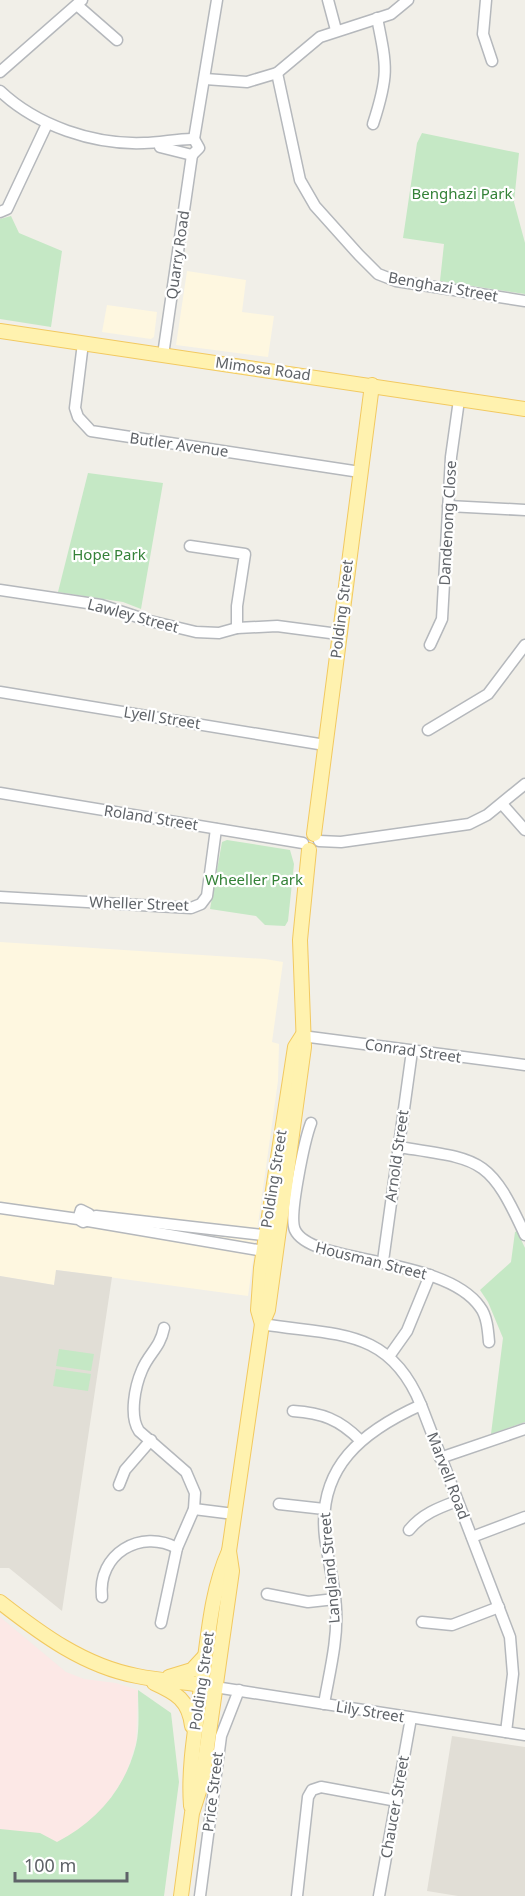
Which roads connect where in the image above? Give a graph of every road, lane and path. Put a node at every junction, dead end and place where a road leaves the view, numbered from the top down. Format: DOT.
graph roads {
  1 [pos="217,0"];
  2 [pos="328,0"];
  3 [pos="408,0"];
  4 [pos="486,0"];
  5 [pos="80,3"];
  6 [pos="376,18"];
  7 [pos="336,30"];
  8 [pos="117,40"];
  9 [pos="492,61"];
  10 [pos="0,72"];
  11 [pos="277,73"];
  12 [pos="205,79"];
  13 [pos="0,91"];
  14 [pos="47,124"];
  15 [pos="373,124"];
  16 [pos="189,147"];
  17 [pos="0,212"];
  18 [pos="525,301"];
  19 [pos="0,331"];
  20 [pos="82,343"];
  21 [pos="163,355"];
  22 [pos="372,386"];
  23 [pos="459,400"];
  24 [pos="525,406"];
  25 [pos="360,472"];
  26 [pos="448,506"];
  27 [pos="525,510"];
  28 [pos="190,546"];
  29 [pos="0,590"];
  30 [pos="237,628"];
  31 [pos="338,634"];
  32 [pos="430,645"];
  33 [pos="525,645"];
  34 [pos="0,692"];
  35 [pos="428,730"];
  36 [pos="325,745"];
  37 [pos="525,784"];
  38 [pos="0,793"];
  39 [pos="502,804"];
  40 [pos="216,829"];
  41 [pos="525,830"];
  42 [pos="311,842"];
  43 [pos="0,897"];
  44 [pos="302,1036"];
  45 [pos="412,1051"];
  46 [pos="525,1065"];
  47 [pos="311,1123"];
  48 [pos="399,1147"];
  49 [pos="0,1201"];
  50 [pos="0,1208"];
  51 [pos="83,1217"];
  52 [pos="172,1231"];
  53 [pos="525,1235"];
  54 [pos="272,1236"];
  55 [pos="270,1252"];
  56 [pos="383,1261"];
  57 [pos="430,1275"];
  58 [pos="261,1324"];
  59 [pos="164,1328"];
  60 [pos="489,1342"];
  61 [pos="390,1355"];
  62 [pos="421,1405"];
  63 [pos="292,1411"];
  64 [pos="525,1429"];
  65 [pos="151,1440"];
  66 [pos="360,1440"];
  67 [pos="440,1458"];
  68 [pos="119,1485"];
  69 [pos="457,1501"];
  70 [pos="279,1504"];
  71 [pos="194,1509"];
  72 [pos="324,1509"];
  73 [pos="234,1514"];
  74 [pos="525,1517"];
  75 [pos="409,1530"];
  76 [pos="472,1538"];
  77 [pos="177,1548"];
  78 [pos="229,1551"];
  79 [pos="267,1594"];
  80 [pos="102,1597"];
  81 [pos="335,1599"];
  82 [pos="0,1602"];
  83 [pos="499,1607"];
  84 [pos="0,1613"];
  85 [pos="17,1615"];
  86 [pos="422,1622"];
  87 [pos="161,1623"];
  88 [pos="205,1656"];
  89 [pos="137,1676"];
  90 [pos="161,1679"];
  91 [pos="208,1686"];
  92 [pos="239,1690"];
  93 [pos="324,1704"];
  94 [pos="411,1718"];
  95 [pos="506,1732"];
  96 [pos="525,1735"];
  97 [pos="193,1746"];
  98 [pos="397,1801"];
  99 [pos="192,1813"];
  100 [pos="182,1896"];
  101 [pos="200,1896"];
  102 [pos="297,1896"];
  103 [pos="379,1896"];
  1 -- 12 [label="street, Quarry Road"];
  2 -- 7 [label="street"];
  3 -- 6 [label="street"];
  4 -- 9 [label="street"];
  5 -- 8 [label="street"];
  5 -- 10 [label="street"];
  6 -- 7 [label="street"];
  6 -- 15 [label="street"];
  7 -- 11 [label="street"];
  11 -- 12 [label="street"];
  11 -- 18 [label="street, Benghazi Street"];
  12 -- 16 [label="street, Quarry Road"];
  13 -- 14 [label="street"];
  14 -- 16 [label="street"];
  14 -- 17 [label="street"];
  16 -- 21 [label="street, Quarry Road"];
  19 -- 20 [label="main road, Mimosa Road"];
  20 -- 21 [label="main road, Mimosa Road"];
  20 -- 25 [label="street, Butler Avenue"];
  21 -- 22 [label="main road, Mimosa Road"];
  22 -- 23 [label="main road, Mimosa Road"];
  22 -- 25 [label="main road, Polding Street"];
  23 -- 24 [label="main road, Mimosa Road"];
  23 -- 26 [label="street, Dandenong Close"];
  25 -- 31 [label="main road, Polding Street"];
  26 -- 27 [label="street"];
  26 -- 32 [label="street, Dandenong Close"];
  28 -- 30 [label="street"];
  29 -- 30 [label="street, Lawley Street"];
  30 -- 31 [label="street, Lawley Street"];
  31 -- 36 [label="main road, Polding Street"];
  33 -- 35 [label="street"];
  34 -- 36 [label="street, Lyell Street"];
  36 -- 42 [label="main road, Polding Street"];
  37 -- 39 [label="street, Roland Street"];
  38 -- 40 [label="street, Roland Street"];
  39 -- 41 [label="street"];
  39 -- 42 [label="street, Roland Street"];
  40 -- 42 [label="street, Roland Street"];
  40 -- 43 [label="street, Wheller Street"];
  42 -- 44 [label="main road, Polding Street"];
  44 -- 45 [label="street, Conrad Street"];
  44 -- 54 [label="main road, Polding Street"];
  45 -- 46 [label="street, Conrad Street"];
  45 -- 48 [label="street, Arnold Street"];
  47 -- 56 [label="street, Housman Street"];
  48 -- 53 [label="street"];
  48 -- 56 [label="street, Arnold Street"];
  49 -- 51 [label="street"];
  50 -- 51 [label="street"];
  51 -- 52 [label="street"];
  52 -- 54 [label="street"];
  52 -- 55 [label="street"];
  54 -- 55 [label="main road, Polding Street"];
  55 -- 58 [label="main road, Polding Street"];
  56 -- 57 [label="street, Housman Street"];
  57 -- 60 [label="street, Housman Street"];
  57 -- 61 [label="street"];
  58 -- 61 [label="street, Marvell Road"];
  58 -- 73 [label="main road, Polding Street"];
  59 -- 65 [label="street"];
  61 -- 62 [label="street, Marvell Road"];
  62 -- 66 [label="street, Langland Street"];
  62 -- 67 [label="street, Marvell Road"];
  63 -- 66 [label="street"];
  64 -- 67 [label="street"];
  65 -- 68 [label="street"];
  65 -- 71 [label="street"];
  66 -- 72 [label="street, Langland Street"];
  67 -- 69 [label="street, Marvell Road"];
  69 -- 75 [label="street"];
  69 -- 76 [label="street, Marvell Road"];
  70 -- 72 [label="street"];
  71 -- 73 [label="street"];
  71 -- 77 [label="street"];
  72 -- 81 [label="street, Langland Street"];
  73 -- 78 [label="main road, Polding Street"];
  74 -- 76 [label="street"];
  76 -- 83 [label="street, Marvell Road"];
  77 -- 80 [label="street"];
  77 -- 87 [label="street"];
  78 -- 88 [label="main road, Polding Street"];
  78 -- 91 [label="main road, Polding Street"];
  79 -- 81 [label="street"];
  81 -- 93 [label="street, Langland Street"];
  82 -- 85 [label="main road"];
  83 -- 86 [label="street"];
  83 -- 95 [label="street, Marvell Road"];
  84 -- 85 [label="street"];
  85 -- 89 [label="main road"];
  88 -- 90 [label="main road"];
  88 -- 91 [label="main road, Polding Street"];
  89 -- 90 [label="main road"];
  89 -- 97 [label="main road"];
  90 -- 91 [label="main road"];
  91 -- 92 [label="street, Lily Street"];
  91 -- 97 [label="main road, Polding Street"];
  91 -- 99 [label="main road, Polding Street"];
  92 -- 93 [label="street, Lily Street"];
  92 -- 101 [label="street, Price Street"];
  93 -- 94 [label="street, Lily Street"];
  94 -- 95 [label="street, Lily Street"];
  94 -- 98 [label="street, Chaucer Street"];
  95 -- 96 [label="street, Lily Street"];
  97 -- 99 [label="main road, Polding Street"];
  98 -- 102 [label="street"];
  98 -- 103 [label="street, Chaucer Street"];
  99 -- 100 [label="main road, Polding Street"];
}
